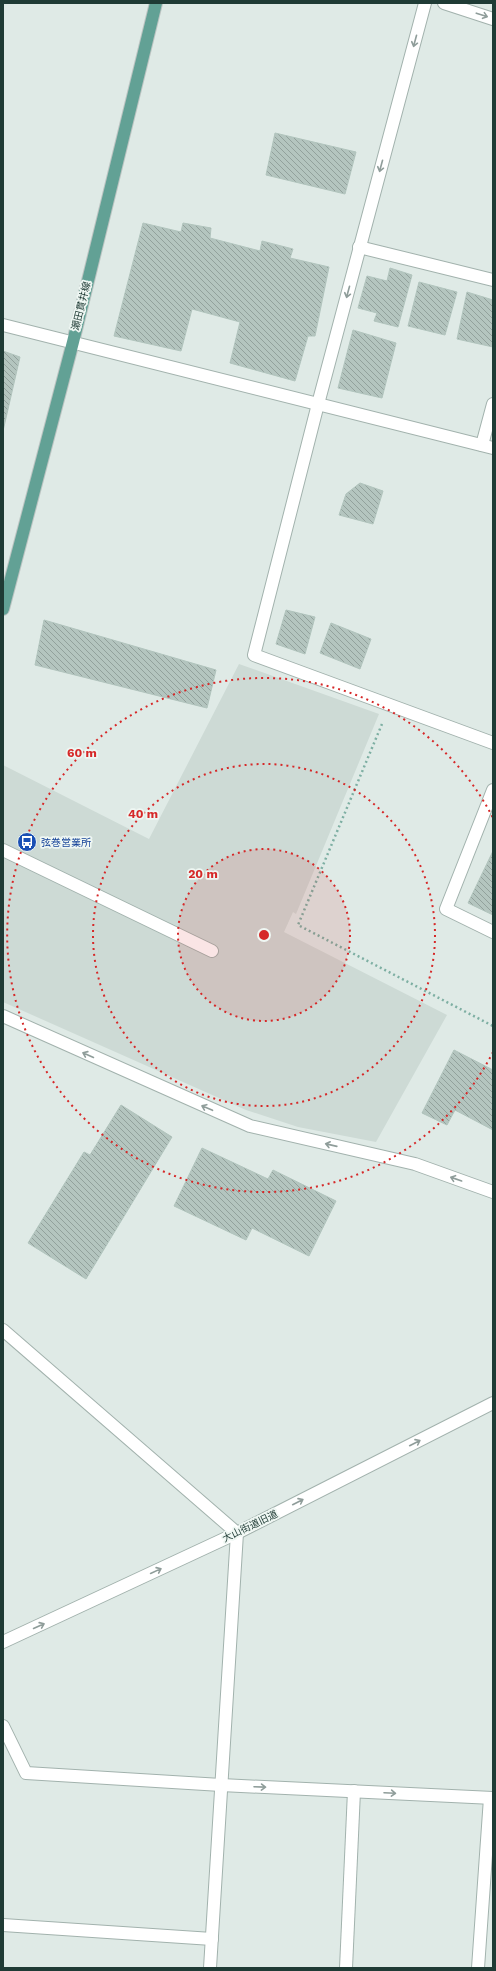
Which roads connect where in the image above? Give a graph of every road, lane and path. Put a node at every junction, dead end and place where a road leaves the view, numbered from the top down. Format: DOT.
graph roads {
  1 [pos="156,3"];
  2 [pos="425,3"];
  3 [pos="444,3"];
  4 [pos="493,19"];
  5 [pos="359,247"];
  6 [pos="493,280"];
  7 [pos="3,325"];
  8 [pos="73,342"];
  9 [pos="318,404"];
  10 [pos="493,404"];
  11 [pos="488,447"];
  12 [pos="3,609"];
  13 [pos="389,705"];
  14 [pos="493,742"];
  15 [pos="493,790"];
  16 [pos="3,850"];
  17 [pos="493,932"];
  18 [pos="212,951"];
  19 [pos="3,1016"];
  20 [pos="493,1026"];
  21 [pos="493,1192"];
  22 [pos="3,1330"];
  23 [pos="493,1403"];
  24 [pos="237,1533"];
  25 [pos="3,1642"];
  26 [pos="3,1726"];
  27 [pos="221,1785"];
  28 [pos="354,1791"];
  29 [pos="492,1798"];
  30 [pos="3,1925"];
  31 [pos="212,1939"];
  32 [pos="210,1968"];
  33 [pos="346,1968"];
  34 [pos="478,1968"];
  1 -- 8 [label="main road, 瀬田貫井線"];
  2 -- 5 [label="street, one-way"];
  3 -- 4 [label="street, one-way"];
  5 -- 6 [label="street"];
  5 -- 9 [label="street, one-way"];
  7 -- 8 [label="street"];
  8 -- 9 [label="street"];
  8 -- 12 [label="main road, 瀬田貫井線"];
  9 -- 11 [label="street"];
  9 -- 13 [label="street"];
  10 -- 11 [label="street"];
  13 -- 14 [label="street"];
  13 -- 20 [label="path"];
  15 -- 17 [label="street"];
  16 -- 18 [label="street"];
  21 -- 19 [label="street, one-way"];
  22 -- 24 [label="street"];
  24 -- 23 [label="street, 大山街道旧道, one-way"];
  25 -- 24 [label="street, 大山街道旧道, one-way"];
  24 -- 27 [label="street"];
  26 -- 27 [label="street"];
  27 -- 28 [label="street, one-way"];
  27 -- 31 [label="street"];
  28 -- 29 [label="street, one-way"];
  28 -- 33 [label="street"];
  29 -- 34 [label="street"];
  30 -- 31 [label="street"];
  31 -- 32 [label="street"];
}
